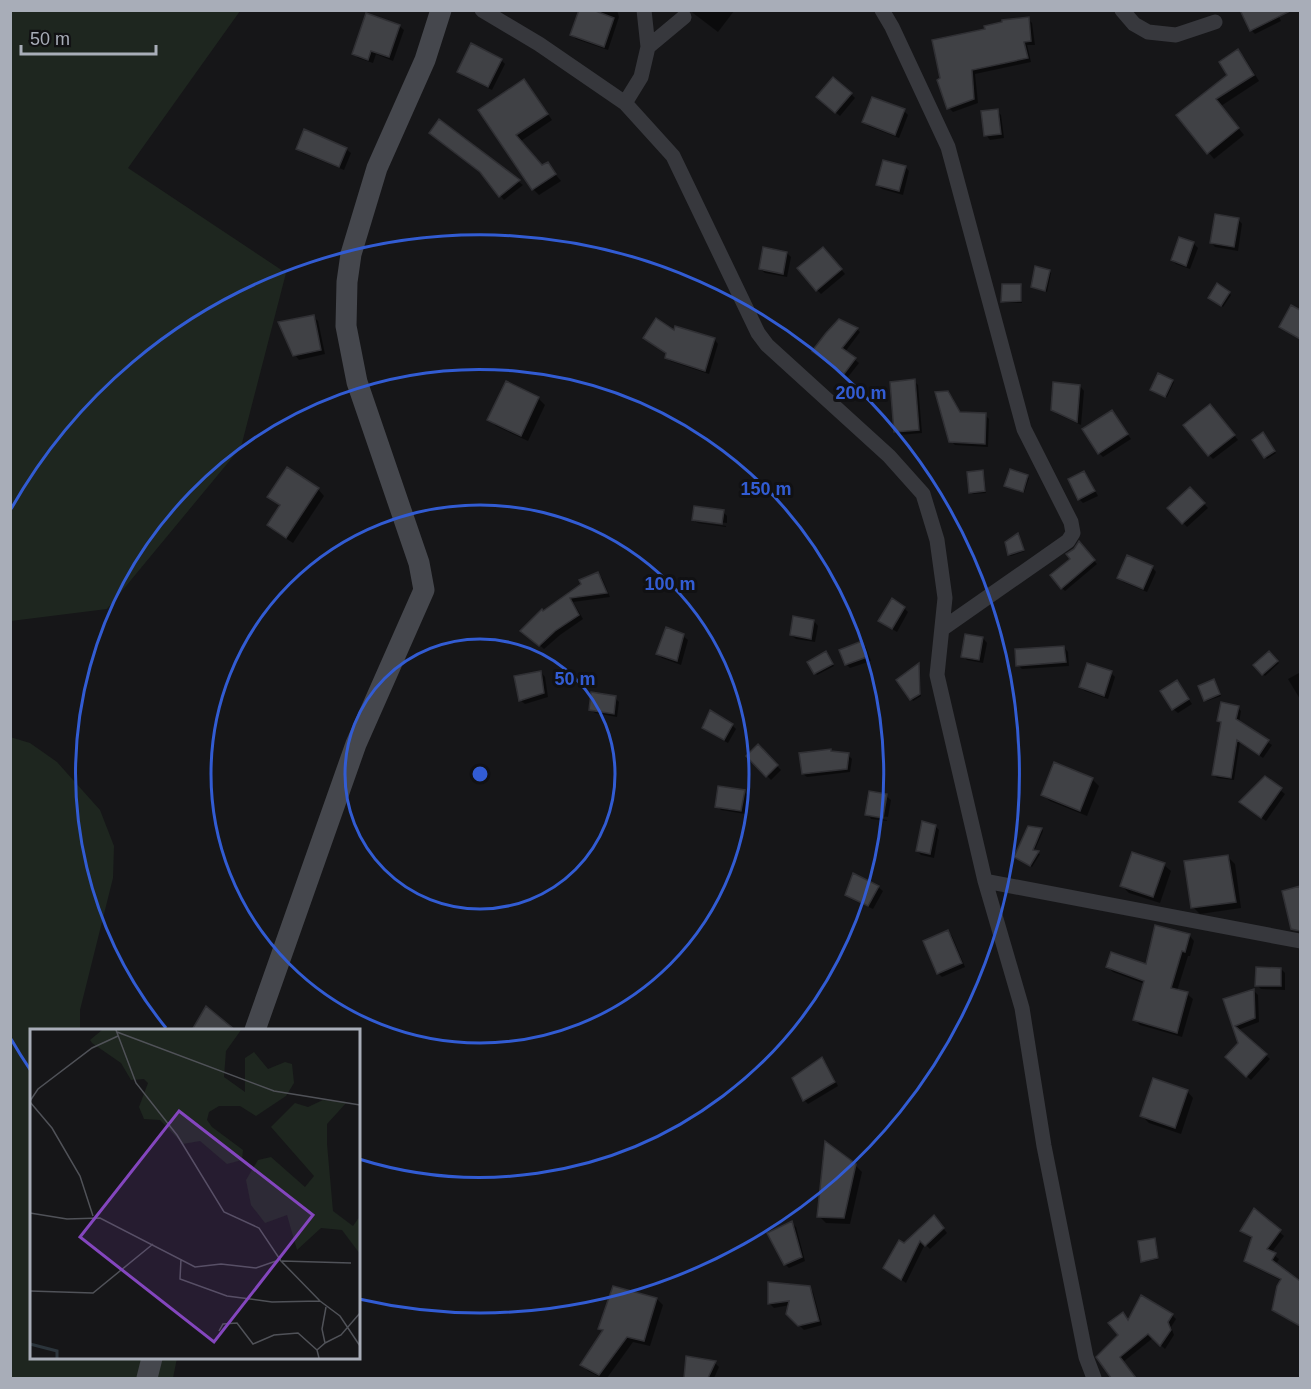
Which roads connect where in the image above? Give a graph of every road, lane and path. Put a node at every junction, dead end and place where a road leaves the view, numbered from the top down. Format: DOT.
graph roads {
  1 [pos="441,10"];
  2 [pos="482,10"];
  3 [pos="644,10"];
  4 [pos="882,10"];
  5 [pos="1122,10"];
  6 [pos="684,17"];
  7 [pos="1215,21"];
  8 [pos="648,47"];
  9 [pos="625,103"];
  10 [pos="942,629"];
  11 [pos="985,881"];
  12 [pos="1300,941"];
  13 [pos="255,1029"];
  14 [pos="152,1359"];
  15 [pos="147,1378"];
  16 [pos="1095,1378"];
  1 -- 13 [label="main road"];
  2 -- 9 [label="street"];
  3 -- 8 [label="street"];
  4 -- 10 [label="street"];
  5 -- 7 [label="street"];
  6 -- 8 [label="street"];
  8 -- 9 [label="street"];
  9 -- 10 [label="street"];
  10 -- 11 [label="street"];
  11 -- 12 [label="street"];
  11 -- 16 [label="street"];
  14 -- 15 [label="main road"];
}
